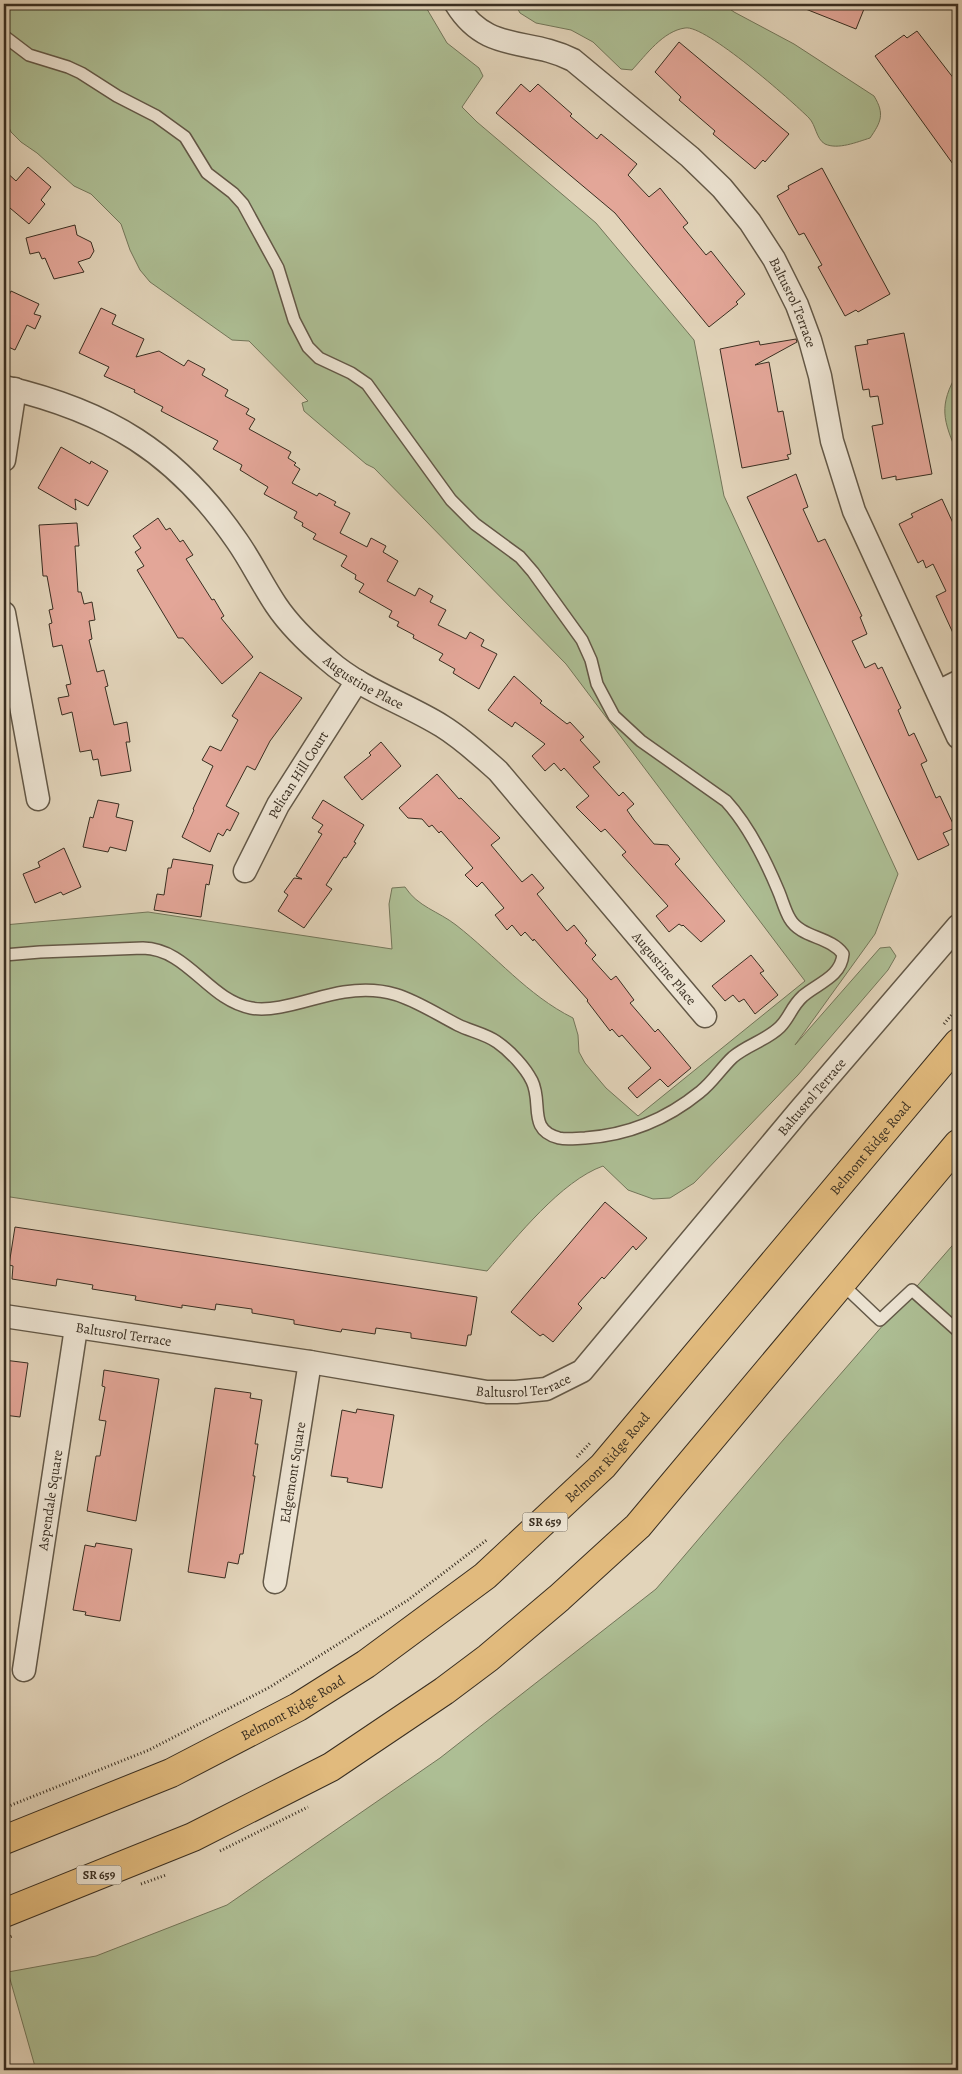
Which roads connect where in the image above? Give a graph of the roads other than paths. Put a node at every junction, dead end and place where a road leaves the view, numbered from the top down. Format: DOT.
graph roads {
  1 [pos="456,4"];
  2 [pos="4,36"];
  3 [pos="9,388"];
  4 [pos="4,460"];
  5 [pos="4,613"];
  6 [pos="357,681"];
  7 [pos="958,682"];
  8 [pos="938,692"];
  9 [pos="958,737"];
  10 [pos="38,799"];
  11 [pos="245,870"];
  12 [pos="958,926"];
  13 [pos="4,955"];
  14 [pos="705,1016"];
  15 [pos="949,1036"];
  16 [pos="958,1144"];
  17 [pos="842,1284"];
  18 [pos="4,1316"];
  19 [pos="76,1328"];
  20 [pos="958,1331"];
  21 [pos="310,1362"];
  22 [pos="276,1582"];
  23 [pos="24,1670"];
  24 [pos="4,1840"];
  25 [pos="4,1912"];
  1 -- 8 [label="street, Baltusrol Terrace"];
  2 -- 13 [label="lane"];
  3 -- 4 [label="street"];
  3 -- 6 [label="street, Augustine Place"];
  5 -- 10 [label="street"];
  6 -- 11 [label="street, Pelican Hill Court"];
  6 -- 14 [label="street, Augustine Place"];
  7 -- 8 [label="street"];
  8 -- 9 [label="street, Baltusrol Terrace"];
  12 -- 21 [label="street, Baltusrol Terrace"];
  15 -- 24 [label="main road, Belmont Ridge Road / SR 659"];
  16 -- 17 [label="main road, SR 659"];
  17 -- 20 [label="lane"];
  17 -- 25 [label="main road, SR 659"];
  18 -- 19 [label="street, Baltusrol Terrace"];
  19 -- 21 [label="street, Baltusrol Terrace"];
  19 -- 23 [label="street, Aspendale Square"];
  21 -- 22 [label="street, Edgemont Square"];
}
